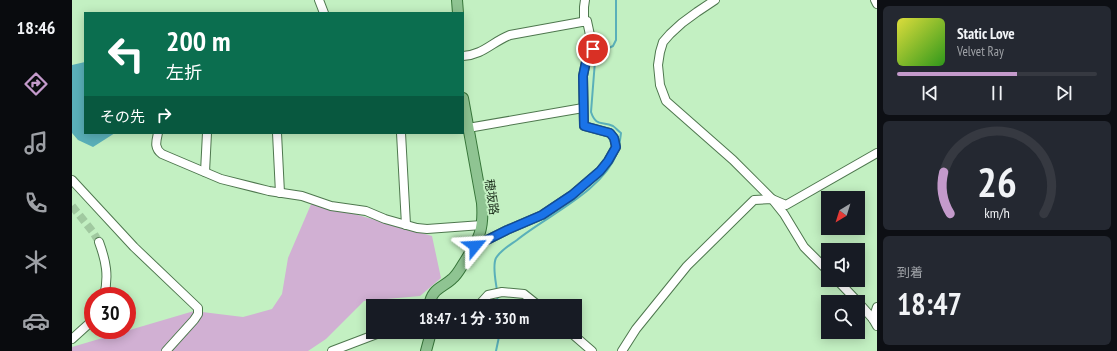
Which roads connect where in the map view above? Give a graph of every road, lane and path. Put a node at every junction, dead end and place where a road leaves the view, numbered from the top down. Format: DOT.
graph roads {
  1 [pos="319,0"];
  2 [pos="457,0"];
  3 [pos="585,0"];
  4 [pos="715,0"];
  5 [pos="875,0"];
  6 [pos="877,4"];
  7 [pos="324,12"];
  8 [pos="458,12"];
  9 [pos="584,22"];
  10 [pos="464,56"];
  11 [pos="464,104"];
  12 [pos="583,108"];
  13 [pos="468,128"];
  14 [pos="158,134"];
  15 [pos="207,134"];
  16 [pos="277,134"];
  17 [pos="401,134"];
  18 [pos="877,152"];
  19 [pos="205,172"];
  20 [pos="72,180"];
  21 [pos="280,193"];
  22 [pos="772,199"];
  23 [pos="406,225"];
  24 [pos="482,225"];
  25 [pos="99,242"];
  26 [pos="475,246"];
  27 [pos="821,264"];
  28 [pos="107,287"];
  29 [pos="844,287"];
  30 [pos="851,295"];
  31 [pos="430,299"];
  32 [pos="484,299"];
  33 [pos="530,299"];
  34 [pos="877,307"];
  35 [pos="865,311"];
  36 [pos="875,323"];
  37 [pos="84,328"];
  38 [pos="366,338"];
  39 [pos="72,339"];
  40 [pos="429,339"];
  41 [pos="578,339"];
  42 [pos="166,351"];
  43 [pos="332,351"];
  44 [pos="426,351"];
  45 [pos="592,351"];
  46 [pos="622,351"];
  1 -- 7 [label="street"];
  2 -- 8 [label="main road"];
  3 -- 9 [label="street"];
  4 -- 22 [label="street"];
  5 -- 6 [label="street"];
  9 -- 10 [label="street"];
  9 -- 12 [label="street"];
  11 -- 13 [label="main road, 穂坂路"];
  12 -- 13 [label="street"];
  12 -- 26 [label="street"];
  13 -- 24 [label="main road, 穂坂路"];
  14 -- 19 [label="street"];
  15 -- 19 [label="street"];
  16 -- 21 [label="street"];
  17 -- 23 [label="street"];
  18 -- 22 [label="street"];
  19 -- 21 [label="street"];
  20 -- 42 [label="street"];
  21 -- 23 [label="street"];
  22 -- 27 [label="street"];
  22 -- 46 [label="street"];
  23 -- 24 [label="street"];
  24 -- 26 [label="main road, 穂坂路"];
  25 -- 28 [label="street"];
  26 -- 31 [label="main road, 穂坂路"];
  29 -- 30 [label="street"];
  32 -- 33 [label="street"];
  34 -- 36 [label="street"];
  35 -- 36 [label="street"];
  37 -- 39 [label="street"];
  38 -- 43 [label="street"];
  40 -- 44 [label="main road"];
  41 -- 45 [label="street"];
}
